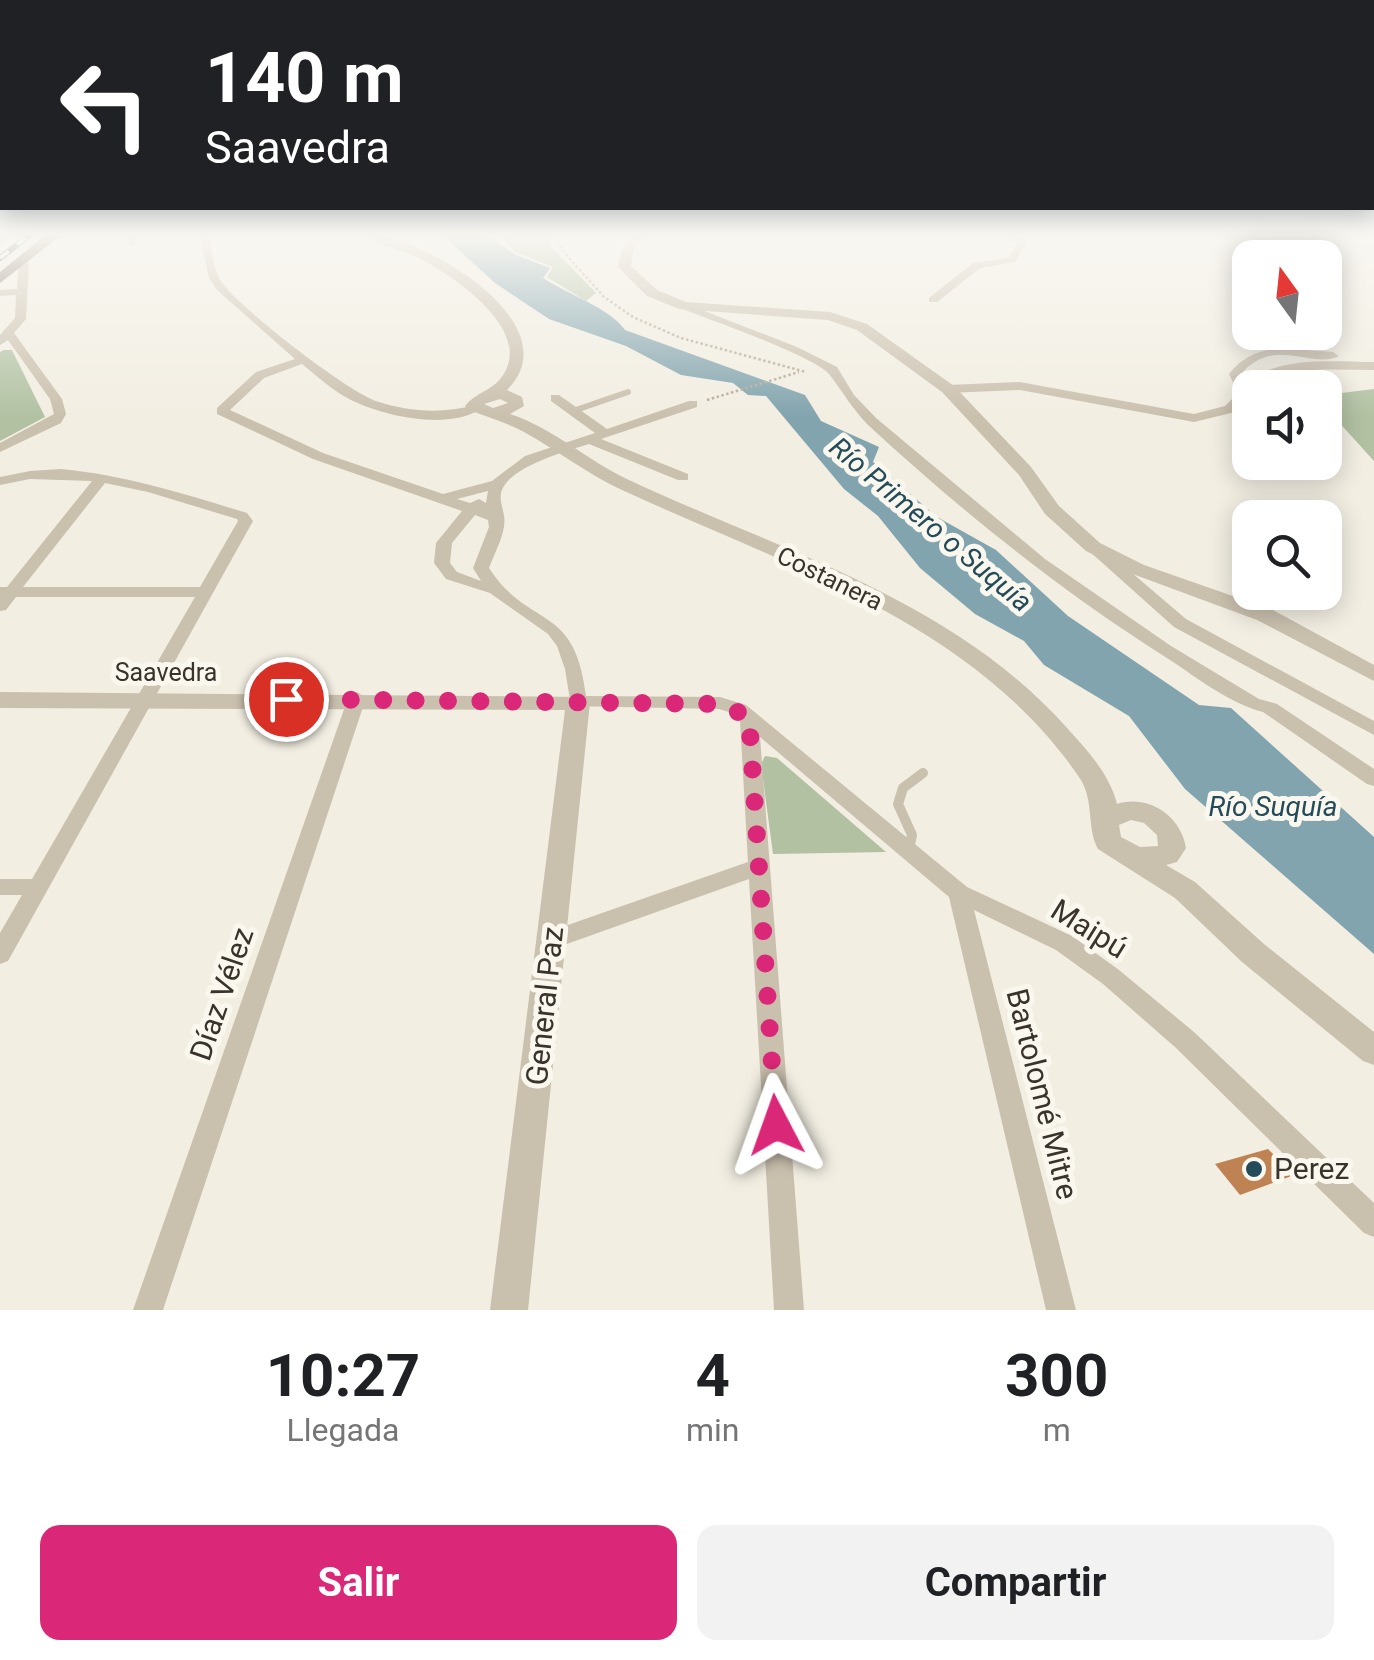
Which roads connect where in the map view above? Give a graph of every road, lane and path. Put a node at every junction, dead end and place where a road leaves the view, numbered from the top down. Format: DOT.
graph roads {
  1 [pos="21,294"];
  2 [pos="229,294"];
  3 [pos="482,294"];
  4 [pos="602,294"];
  5 [pos="655,294"];
  6 [pos="940,294"];
  7 [pos="932,300"];
  8 [pos="684,306"];
  9 [pos="5,338"];
  10 [pos="306,358"];
  11 [pos="1374,365"];
  12 [pos="802,370"];
  13 [pos="1238,370"];
  14 [pos="1282,370"];
  15 [pos="836,384"];
  16 [pos="948,389"];
  17 [pos="628,392"];
  18 [pos="555,398"];
  19 [pos="514,402"];
  20 [pos="693,404"];
  21 [pos="1232,405"];
  22 [pos="573,410"];
  23 [pos="484,411"];
  24 [pos="596,436"];
  25 [pos="0,448"];
  26 [pos="557,449"];
  27 [pos="684,476"];
  28 [pos="102,479"];
  29 [pos="0,480"];
  30 [pos="498,484"];
  31 [pos="441,499"];
  32 [pos="471,510"];
  33 [pos="498,518"];
  34 [pos="1093,547"];
  35 [pos="494,589"];
  36 [pos="206,592"];
  37 [pos="4,597"];
  38 [pos="1272,673"];
  39 [pos="1374,674"];
  40 [pos="357,698"];
  41 [pos="144,699"];
  42 [pos="0,700"];
  43 [pos="578,702"];
  44 [pos="1270,708"];
  45 [pos="749,717"];
  46 [pos="1374,729"];
  47 [pos="923,773"];
  48 [pos="1374,779"];
  49 [pos="1102,789"];
  50 [pos="1141,812"];
  51 [pos="1105,820"];
  52 [pos="1172,848"];
  53 [pos="907,850"];
  54 [pos="1125,855"];
  55 [pos="758,867"];
  56 [pos="0,887"];
  57 [pos="39,887"];
  58 [pos="1185,890"];
  59 [pos="959,893"];
  60 [pos="550,940"];
  61 [pos="0,954"];
  62 [pos="1374,1052"];
  63 [pos="1374,1223"];
  64 [pos="148,1310"];
  65 [pos="508,1310"];
  66 [pos="789,1310"];
  67 [pos="1062,1310"];
  1 -- 9 [label="street"];
  2 -- 10 [label="street"];
  3 -- 19 [label="street"];
  4 -- 12 [label="path"];
  5 -- 8 [label="street"];
  6 -- 7 [label="street"];
  8 -- 15 [label="street"];
  8 -- 16 [label="street"];
  9 -- 25 [label="street"];
  10 -- 23 [label="street"];
  10 -- 31 [label="street"];
  11 -- 13 [label="street"];
  11 -- 14 [label="street"];
  12 -- 15 [label="path"];
  12 -- 20 [label="path"];
  15 -- 44 [label="street"];
  16 -- 21 [label="street"];
  16 -- 34 [label="street"];
  17 -- 22 [label="lane"];
  18 -- 22 [label="street"];
  19 -- 23 [label="street, Costanera"];
  19 -- 23 [label="street"];
  19 -- 26 [label="street, Costanera"];
  20 -- 24 [label="street"];
  22 -- 24 [label="street"];
  24 -- 26 [label="street"];
  24 -- 27 [label="street"];
  26 -- 30 [label="street"];
  26 -- 49 [label="street, Costanera"];
  28 -- 29 [label="street"];
  28 -- 36 [label="street"];
  28 -- 37 [label="street"];
  30 -- 31 [label="street"];
  30 -- 32 [label="street"];
  30 -- 33 [label="street"];
  31 -- 32 [label="street"];
  32 -- 33 [label="street"];
  32 -- 35 [label="street"];
  33 -- 35 [label="street"];
  34 -- 38 [label="street"];
  34 -- 39 [label="street"];
  35 -- 43 [label="street"];
  36 -- 37 [label="street"];
  36 -- 41 [label="street"];
  38 -- 44 [label="street"];
  38 -- 46 [label="street"];
  40 -- 41 [label="street, Saavedra"];
  40 -- 43 [label="street, Saavedra"];
  40 -- 64 [label="street, Díaz Vélez"];
  41 -- 42 [label="street, Saavedra"];
  41 -- 57 [label="street"];
  43 -- 45 [label="street, Saavedra"];
  43 -- 60 [label="street, General Paz"];
  44 -- 48 [label="street"];
  45 -- 53 [label="street, Maipú"];
  45 -- 55 [label="street"];
  47 -- 53 [label="lane"];
  49 -- 50 [label="street, Costanera"];
  49 -- 51 [label="street, Costanera"];
  50 -- 51 [label="street"];
  50 -- 52 [label="street, Costanera"];
  51 -- 54 [label="street, Costanera"];
  52 -- 54 [label="street"];
  52 -- 58 [label="street, Costanera"];
  53 -- 59 [label="street, Maipú"];
  54 -- 58 [label="street, Costanera"];
  55 -- 60 [label="street"];
  55 -- 66 [label="street"];
  56 -- 57 [label="street"];
  57 -- 61 [label="street"];
  58 -- 62 [label="street, Costanera"];
  59 -- 63 [label="street, Maipú"];
  59 -- 67 [label="street, Bartolomé Mitre"];
  60 -- 65 [label="street, General Paz"];
}
